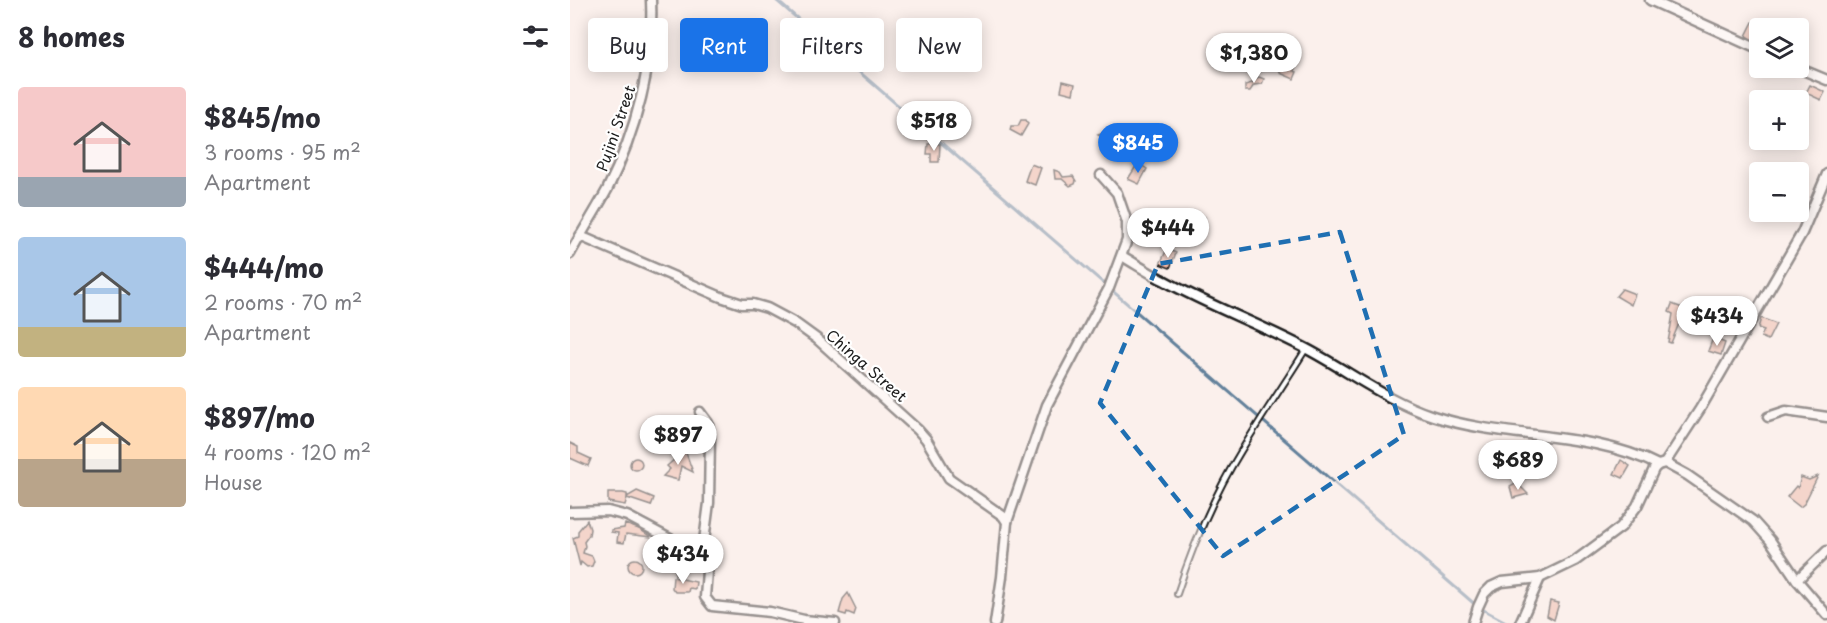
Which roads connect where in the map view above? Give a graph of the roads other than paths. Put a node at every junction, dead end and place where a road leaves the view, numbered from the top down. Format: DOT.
graph roads {
  1 [pos="651,0"];
  2 [pos="1650,0"];
  3 [pos="1749,45"];
  4 [pos="1809,73"];
  5 [pos="1827,80"];
  6 [pos="1827,174"];
  7 [pos="1101,175"];
  8 [pos="580,236"];
  9 [pos="570,254"];
  10 [pos="1122,256"];
  11 [pos="1307,349"];
  12 [pos="700,412"];
  13 [pos="1768,417"];
  14 [pos="1827,417"];
  15 [pos="1662,464"];
  16 [pos="570,512"];
  17 [pos="1007,522"];
  18 [pos="1827,551"];
  19 [pos="702,556"];
  20 [pos="1540,578"];
  21 [pos="1797,580"];
  22 [pos="1177,594"];
  23 [pos="1827,615"];
  24 [pos="835,623"];
  25 [pos="995,623"];
  26 [pos="1473,623"];
  27 [pos="1520,623"];
  1 -- 8 [label="street, Pujini Street"];
  2 -- 3 [label="street"];
  4 -- 5 [label="street"];
  6 -- 15 [label="street"];
  7 -- 10 [label="street"];
  8 -- 9 [label="street, Pujini Street"];
  8 -- 17 [label="street, Chinga Street"];
  10 -- 11 [label="street"];
  10 -- 17 [label="street"];
  11 -- 15 [label="street"];
  11 -- 22 [label="lane"];
  12 -- 19 [label="street"];
  13 -- 14 [label="street"];
  15 -- 20 [label="street"];
  15 -- 21 [label="street"];
  16 -- 19 [label="street"];
  17 -- 25 [label="street"];
  18 -- 21 [label="street"];
  19 -- 24 [label="street"];
  20 -- 26 [label="street"];
  20 -- 27 [label="street"];
  21 -- 23 [label="street"];
}
